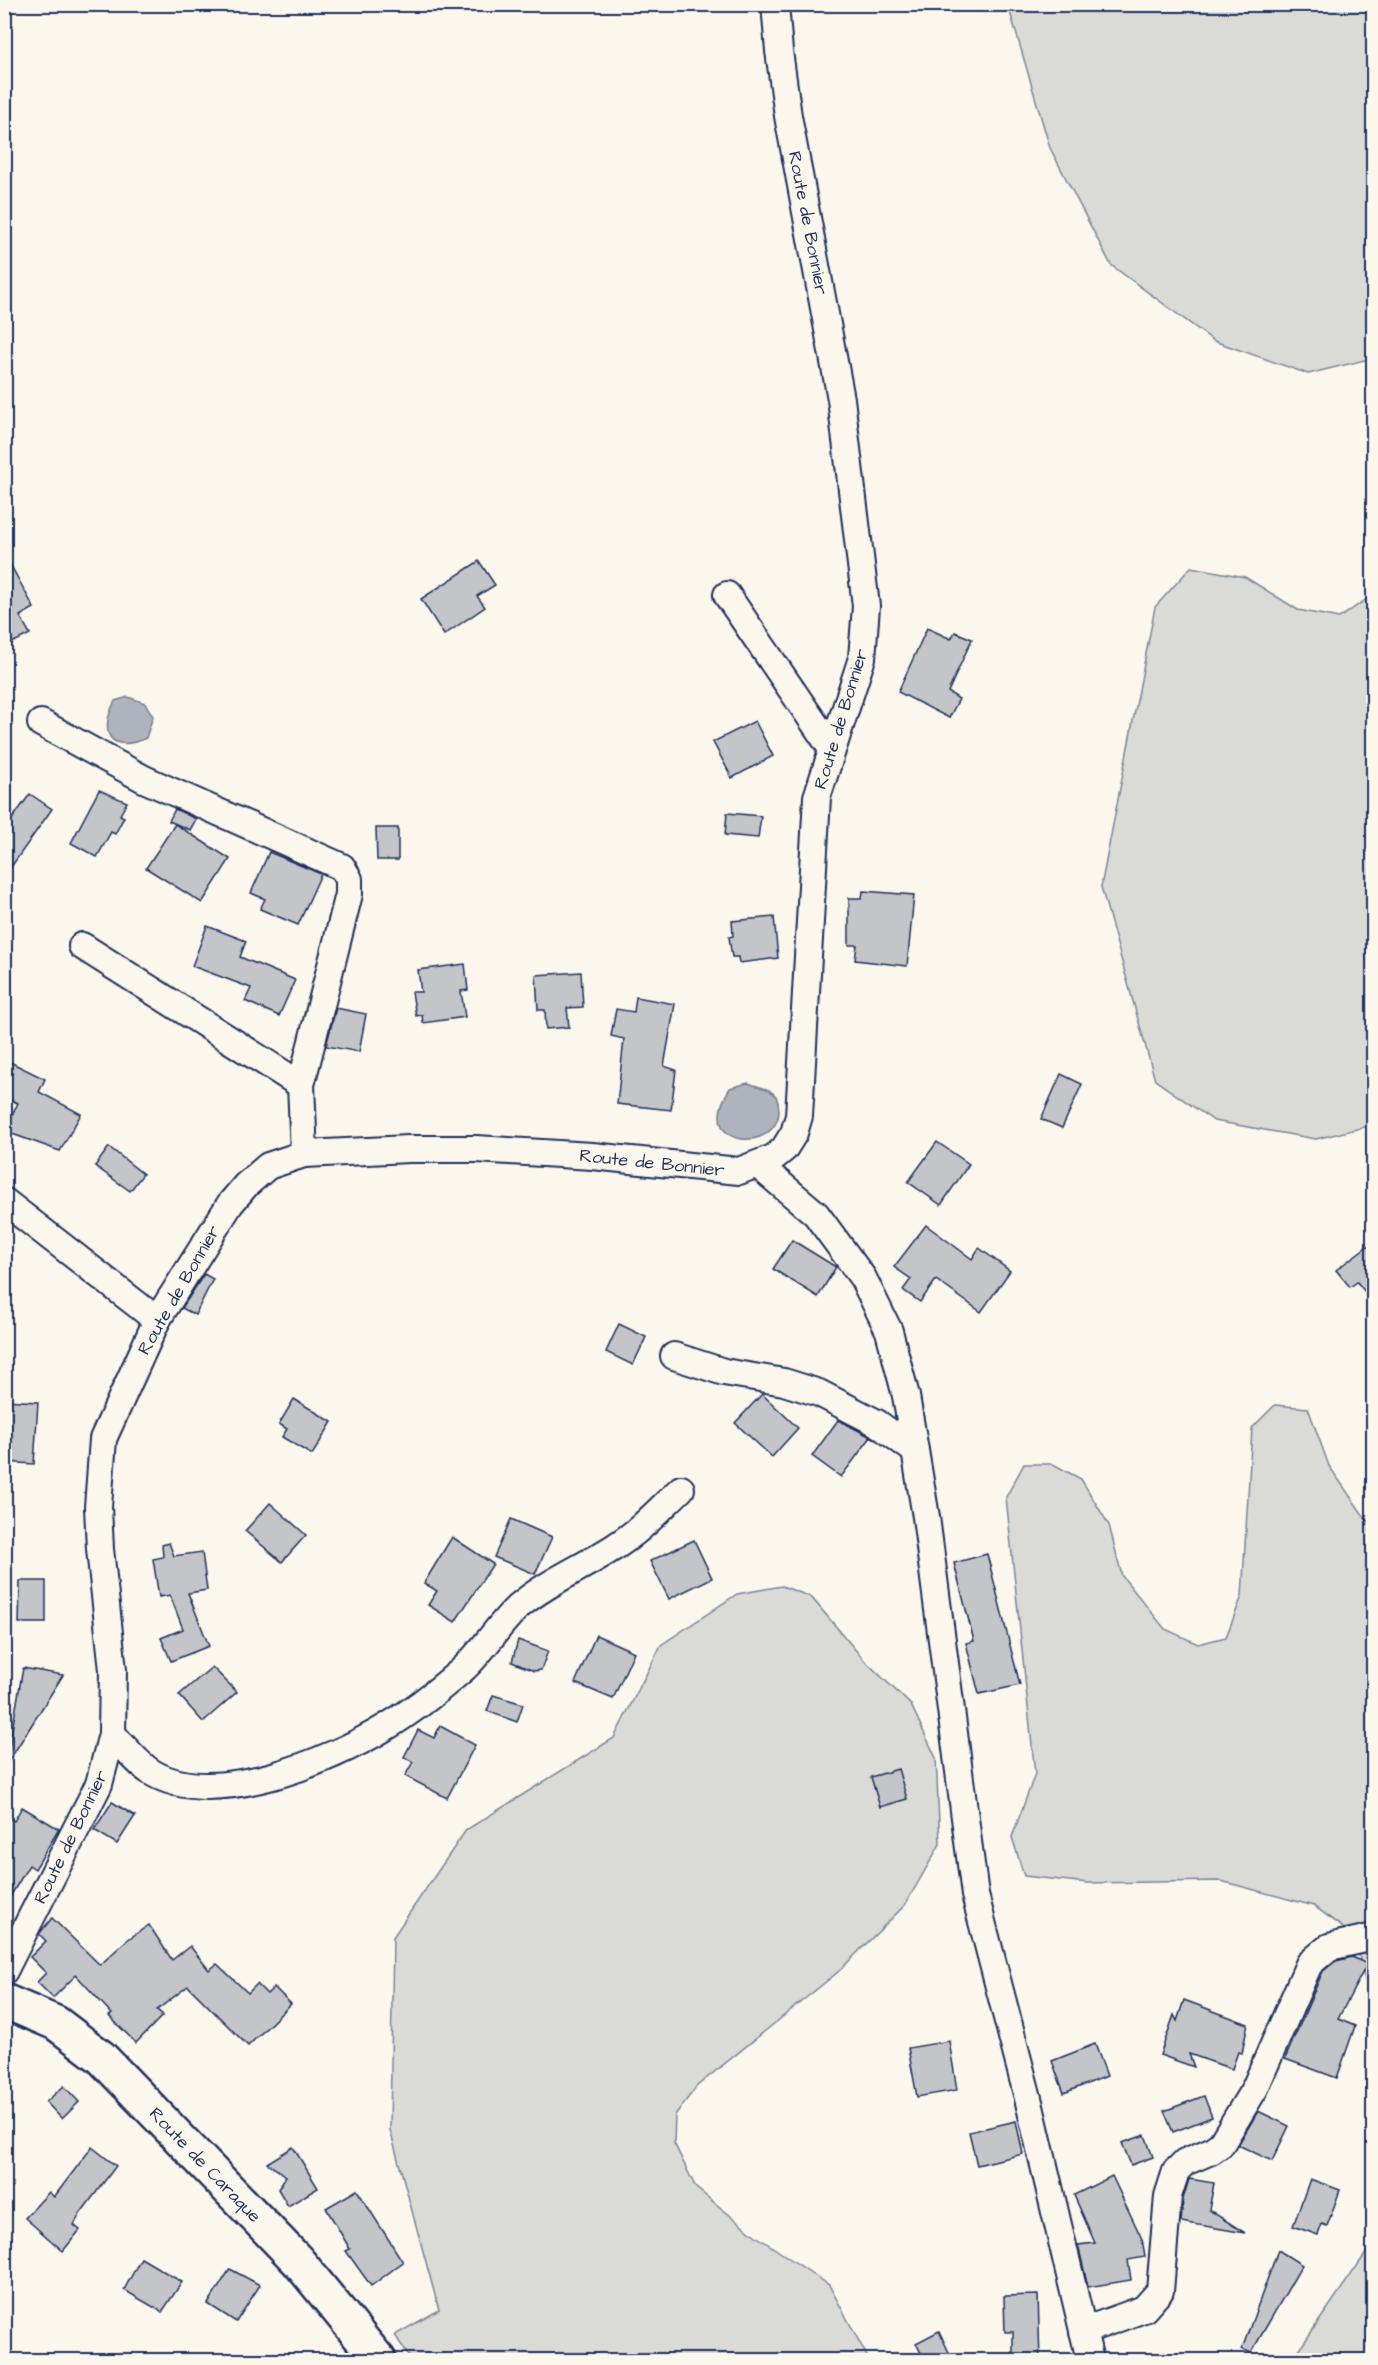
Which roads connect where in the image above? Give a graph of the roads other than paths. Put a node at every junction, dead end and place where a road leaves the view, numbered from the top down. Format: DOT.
graph roads {
  1 [pos="776,4"];
  2 [pos="727,595"];
  3 [pos="41,723"];
  4 [pos="832,749"];
  5 [pos="82,946"];
  6 [pos="301,1085"];
  7 [pos="304,1154"];
  8 [pos="758,1165"];
  9 [pos="4,1201"];
  10 [pos="157,1320"];
  11 [pos="675,1356"];
  12 [pos="915,1451"];
  13 [pos="681,1490"];
  14 [pos="112,1734"];
  15 [pos="1374,1937"];
  16 [pos="4,1971"];
  17 [pos="4,2001"];
  18 [pos="1083,2331"];
  19 [pos="379,2361"];
  20 [pos="1090,2361"];
  1 -- 4 [label="street, Route de Bonnier"];
  2 -- 4 [label="street"];
  3 -- 6 [label="street"];
  4 -- 8 [label="street, Route de Bonnier"];
  5 -- 6 [label="street"];
  6 -- 7 [label="street"];
  7 -- 8 [label="street, Route de Bonnier"];
  7 -- 10 [label="street, Route de Bonnier"];
  8 -- 12 [label="street"];
  9 -- 10 [label="street"];
  10 -- 14 [label="street, Route de Bonnier"];
  11 -- 12 [label="street"];
  12 -- 18 [label="street"];
  13 -- 14 [label="street"];
  14 -- 16 [label="street, Route de Bonnier"];
  15 -- 18 [label="street"];
  17 -- 19 [label="street, Route de Caraque"];
  18 -- 20 [label="street"];
}
